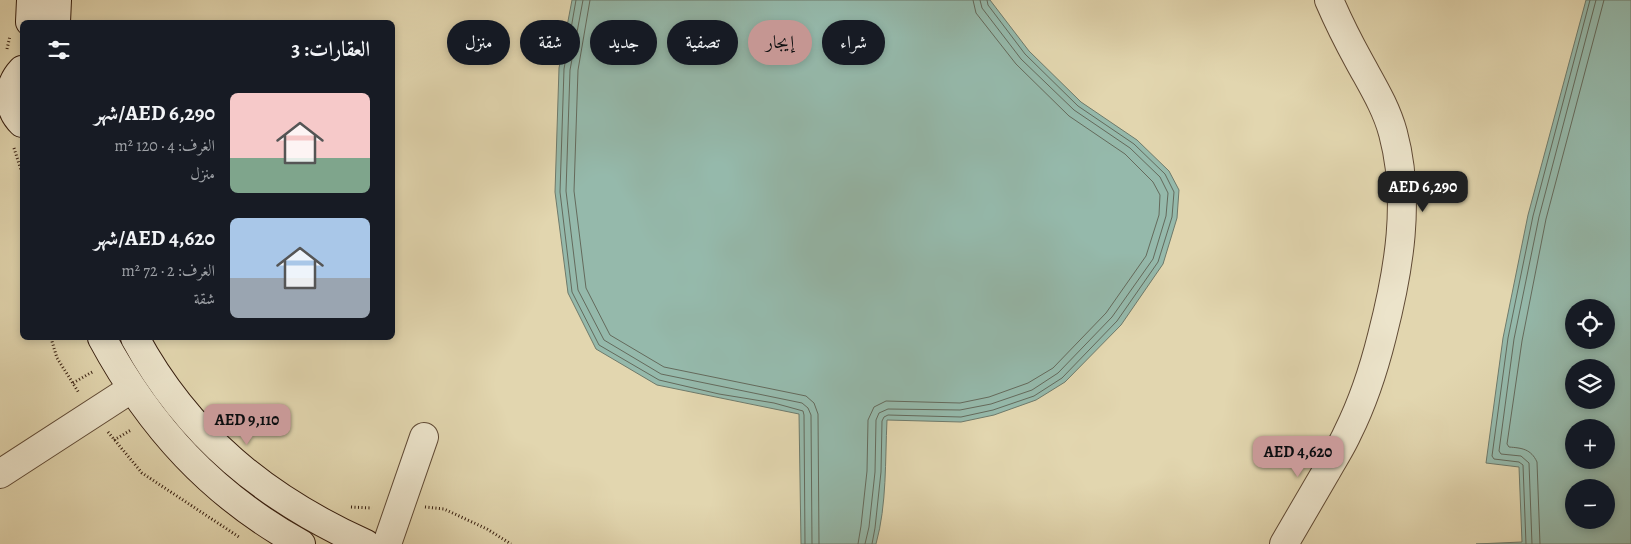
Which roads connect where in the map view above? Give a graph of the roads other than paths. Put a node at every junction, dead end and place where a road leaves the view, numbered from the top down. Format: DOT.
graph roads {
  1 [pos="31,0"];
  2 [pos="57,0"];
  3 [pos="1329,0"];
  4 [pos="30,20"];
  5 [pos="56,20"];
  6 [pos="14,76"];
  7 [pos="13,124"];
  8 [pos="103,340"];
  9 [pos="136,340"];
  10 [pos="132,389"];
  11 [pos="1348,433"];
  12 [pos="424,437"];
  13 [pos="0,474"];
  14 [pos="301,544"];
  15 [pos="366,544"];
  16 [pos="387,544"];
  17 [pos="1284,544"];
  18 [pos="1303,544"];
  1 -- 4 [label="street"];
  2 -- 5 [label="street"];
  3 -- 11 [label="street"];
  6 -- 7 [label="street"];
  8 -- 10 [label="street"];
  9 -- 15 [label="street"];
  10 -- 13 [label="street"];
  10 -- 14 [label="street"];
  11 -- 17 [label="street"];
  11 -- 18 [label="street"];
  12 -- 16 [label="street"];
}
